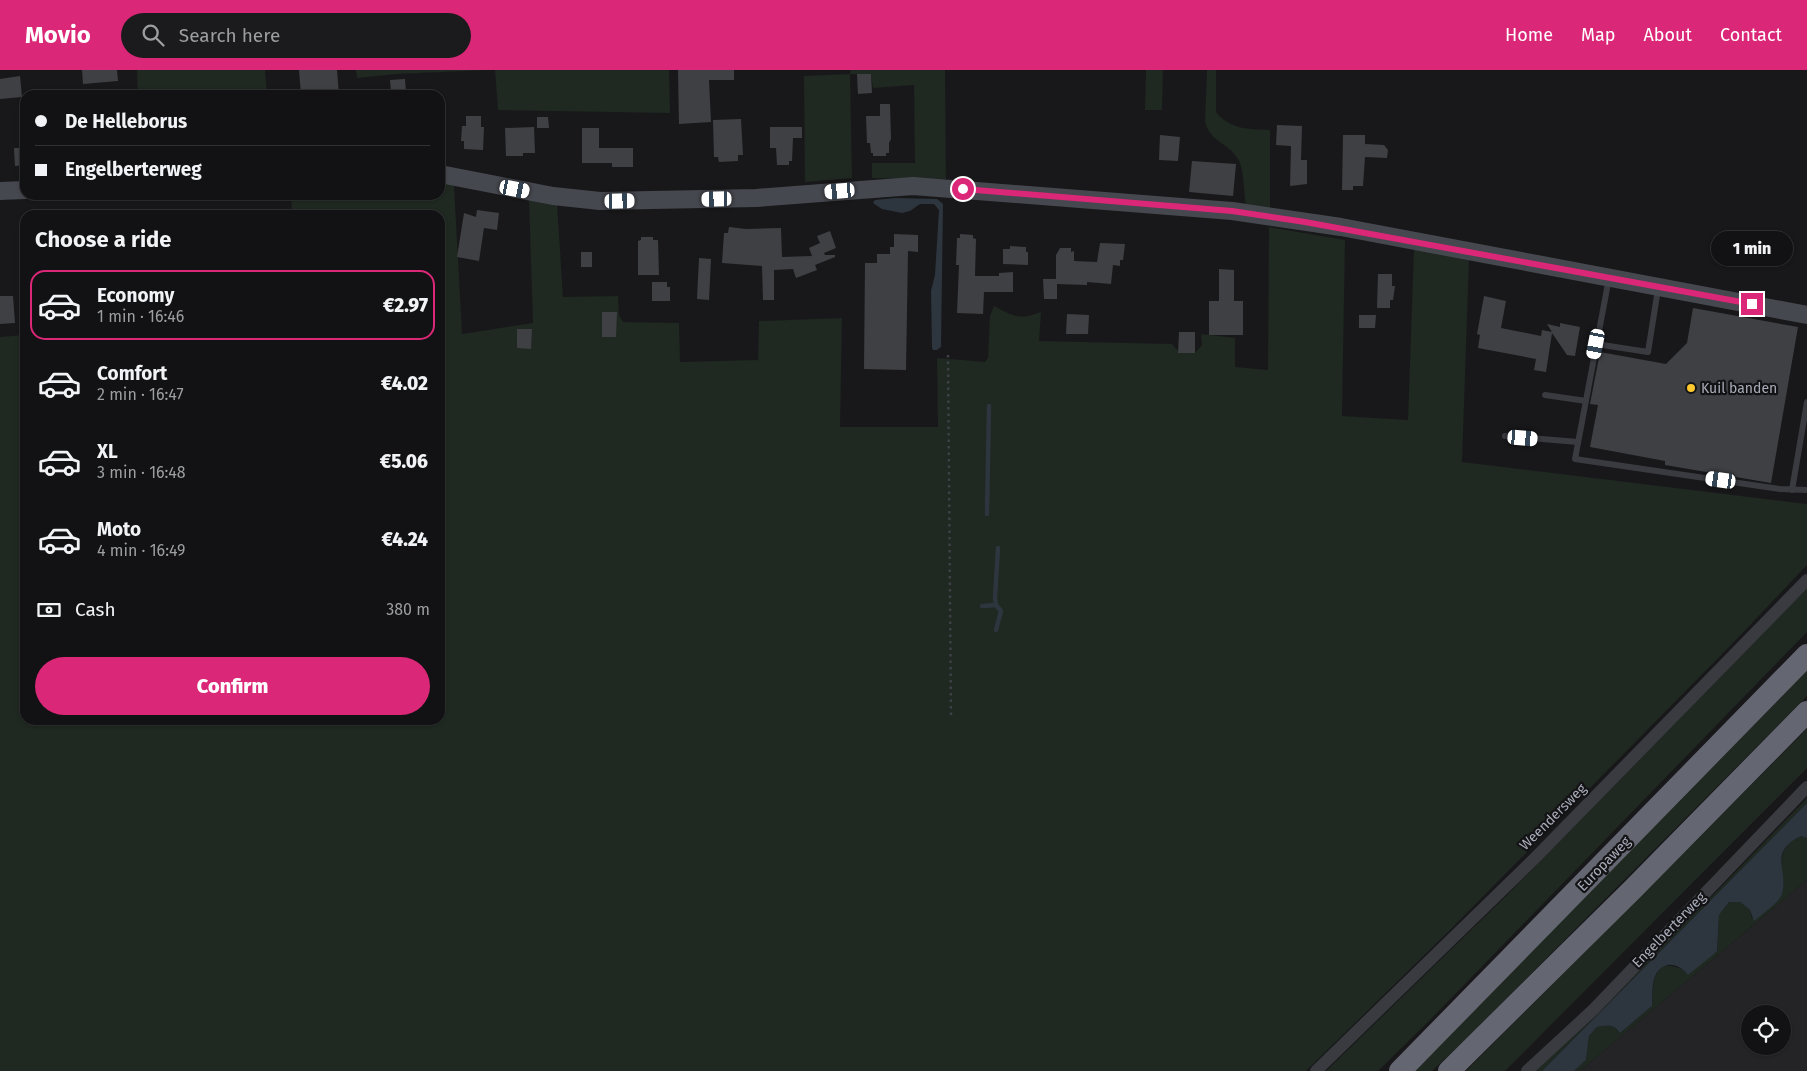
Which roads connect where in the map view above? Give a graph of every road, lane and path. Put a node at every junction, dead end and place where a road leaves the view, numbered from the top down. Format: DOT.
graph roads {
  1 [pos="445,175"];
  2 [pos="20,190"];
  3 [pos="0,191"];
  4 [pos="1609,278"];
  5 [pos="1659,287"];
  6 [pos="1807,314"];
  7 [pos="1596,344"];
  8 [pos="948,355"];
  9 [pos="1545,394"];
  10 [pos="1586,401"];
  11 [pos="1807,402"];
  12 [pos="1505,436"];
  13 [pos="1578,442"];
  14 [pos="1792,490"];
  15 [pos="1807,490"];
  16 [pos="1807,580"];
  17 [pos="1807,655"];
  18 [pos="1807,712"];
  19 [pos="951,717"];
  20 [pos="1807,786"];
  21 [pos="1316,1071"];
  22 [pos="1400,1071"];
  23 [pos="1449,1071"];
  24 [pos="1527,1071"];
  1 -- 4 [label="street"];
  2 -- 3 [label="street"];
  4 -- 5 [label="street"];
  4 -- 7 [label="lane"];
  5 -- 6 [label="street"];
  5 -- 7 [label="lane"];
  7 -- 10 [label="lane"];
  8 -- 19 [label="path"];
  9 -- 10 [label="lane"];
  10 -- 13 [label="lane"];
  11 -- 14 [label="lane"];
  12 -- 13 [label="lane"];
  13 -- 14 [label="lane"];
  14 -- 15 [label="lane"];
  16 -- 21 [label="street, Weendersweg"];
  17 -- 22 [label="highway, Europaweg"];
  18 -- 23 [label="highway"];
  20 -- 24 [label="street, Engelberterweg"];
}
